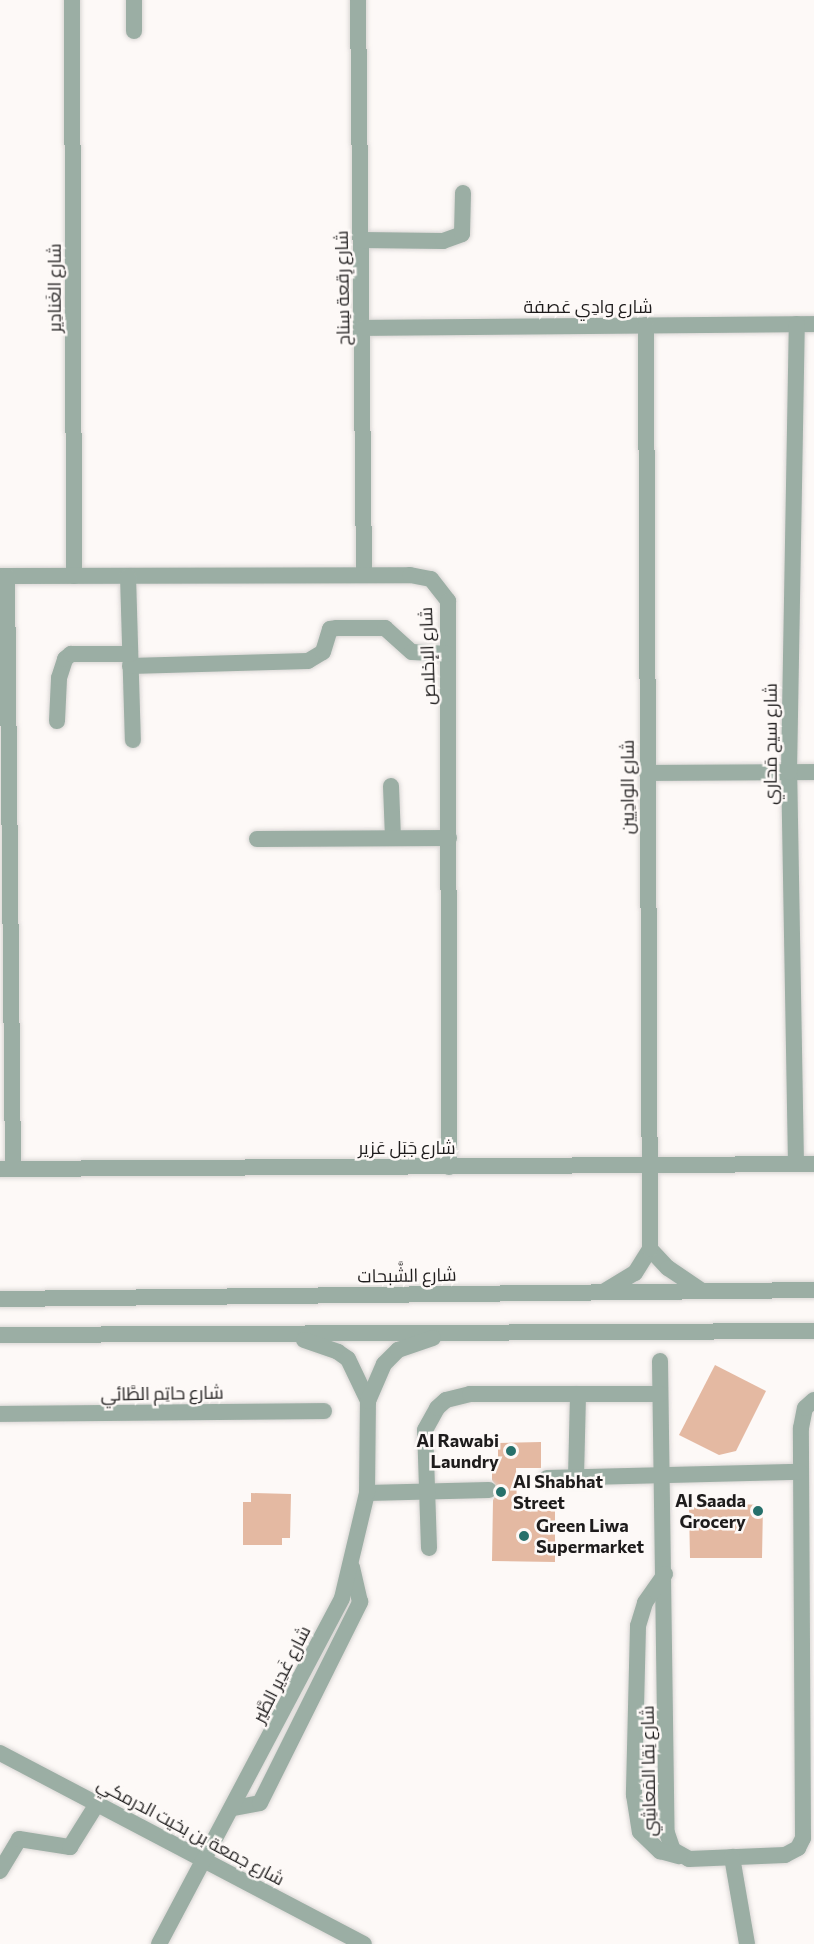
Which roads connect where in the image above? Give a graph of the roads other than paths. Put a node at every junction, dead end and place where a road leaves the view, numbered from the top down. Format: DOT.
graph roads {
  1 [pos="72,0"];
  2 [pos="134,0"];
  3 [pos="358,0"];
  4 [pos="134,30"];
  5 [pos="463,193"];
  6 [pos="361,240"];
  7 [pos="806,324"];
  8 [pos="646,325"];
  9 [pos="363,328"];
  10 [pos="364,575"];
  11 [pos="4,576"];
  12 [pos="74,576"];
  13 [pos="128,576"];
  14 [pos="448,654"];
  15 [pos="130,660"];
  16 [pos="57,721"];
  17 [pos="133,740"];
  18 [pos="789,772"];
  19 [pos="814,772"];
  20 [pos="647,773"];
  21 [pos="392,786"];
  22 [pos="258,838"];
  23 [pos="393,838"];
  24 [pos="449,838"];
  25 [pos="5,873"];
  26 [pos="796,1164"];
  27 [pos="814,1164"];
  28 [pos="651,1165"];
  29 [pos="449,1167"];
  30 [pos="7,1169"];
  31 [pos="651,1249"];
  32 [pos="701,1290"];
  33 [pos="814,1290"];
  34 [pos="603,1293"];
  35 [pos="0,1299"];
  36 [pos="814,1331"];
  37 [pos="446,1333"];
  38 [pos="0,1335"];
  39 [pos="278,1335"];
  40 [pos="660,1362"];
  41 [pos="578,1394"];
  42 [pos="660,1394"];
  43 [pos="814,1400"];
  44 [pos="368,1401"];
  45 [pos="324,1410"];
  46 [pos="0,1414"];
  47 [pos="800,1472"];
  48 [pos="659,1476"];
  49 [pos="576,1477"];
  50 [pos="547,1478"];
  51 [pos="489,1490"];
  52 [pos="425,1492"];
  53 [pos="367,1493"];
  54 [pos="429,1548"];
  55 [pos="665,1574"];
  56 [pos="0,1753"];
  57 [pos="97,1804"];
  58 [pos="683,1857"];
  59 [pos="732,1857"];
  60 [pos="205,1861"];
  61 [pos="0,1871"];
  62 [pos="355,1942"];
  63 [pos="159,1944"];
  64 [pos="747,1944"];
  1 -- 12 [label="street, شارع الغَنادِير"];
  2 -- 4 [label="street"];
  3 -- 6 [label="street, شارع رِقعة سِناح"];
  5 -- 6 [label="street"];
  6 -- 9 [label="street, شارع رِقعة سِناح"];
  7 -- 8 [label="street, شارع وادِي عَصفة"];
  7 -- 18 [label="street, شارع سيح مَحاري"];
  8 -- 9 [label="street, شارع وادِي عَصفة"];
  8 -- 20 [label="street, شارع الوادِيين"];
  9 -- 10 [label="street, شارع رِقعة سِناح"];
  10 -- 13 [label="street, شارع الإخلاص"];
  10 -- 14 [label="street, شارع الإخلاص"];
  11 -- 12 [label="street, شارع الإخلاص"];
  11 -- 25 [label="street"];
  12 -- 13 [label="street, شارع الإخلاص"];
  13 -- 15 [label="street"];
  14 -- 15 [label="street"];
  14 -- 24 [label="street, شارع الإخلاص"];
  15 -- 16 [label="street"];
  15 -- 17 [label="street"];
  18 -- 19 [label="street"];
  18 -- 20 [label="street"];
  18 -- 26 [label="street, شارع سيح مَحاري"];
  20 -- 28 [label="street, شارع الوادِيين"];
  21 -- 23 [label="street"];
  22 -- 23 [label="street"];
  23 -- 24 [label="street"];
  24 -- 29 [label="street, شارع الإخلاص"];
  25 -- 30 [label="street"];
  26 -- 27 [label="street, شارع جَبَل عَزير"];
  26 -- 28 [label="street, شارع جَبَل عَزير"];
  28 -- 29 [label="street, شارع جَبَل عَزير"];
  28 -- 31 [label="street, شارع الوادِيين"];
  29 -- 30 [label="street, شارع جَبَل عَزير"];
  31 -- 32 [label="street"];
  31 -- 34 [label="street"];
  32 -- 33 [label="street, شارع الشَّبحات"];
  32 -- 34 [label="street, شارع الشَّبحات"];
  34 -- 35 [label="street, شارع الشَّبحات"];
  36 -- 37 [label="street"];
  37 -- 39 [label="street"];
  37 -- 44 [label="street, شارع غَدِير الطَّير"];
  38 -- 39 [label="street"];
  39 -- 44 [label="street, شارع غَدِير الطَّير"];
  40 -- 42 [label="street, شارع نِقا المَعاشِي"];
  41 -- 42 [label="street"];
  41 -- 49 [label="street"];
  41 -- 52 [label="street"];
  42 -- 48 [label="street, شارع نِقا المَعاشِي"];
  43 -- 47 [label="street"];
  44 -- 53 [label="street, شارع غَدِير الطَّير"];
  45 -- 46 [label="street, شارع حاتِم الطَّائي"];
  47 -- 48 [label="street"];
  47 -- 59 [label="street"];
  48 -- 49 [label="street"];
  48 -- 55 [label="street, شارع نِقا المَعاشِي"];
  49 -- 50 [label="street"];
  51 -- 52 [label="street"];
  52 -- 53 [label="street"];
  52 -- 54 [label="street"];
  53 -- 60 [label="street, شارع غَدِير الطَّير"];
  55 -- 58 [label="street, شارع نِقا المَعاشِي"];
  55 -- 58 [label="street"];
  56 -- 57 [label="street, شارع جمعة بن بخيت الدرمكي"];
  57 -- 60 [label="street, شارع جمعة بن بخيت الدرمكي"];
  57 -- 61 [label="street"];
  58 -- 59 [label="street"];
  59 -- 64 [label="street"];
  60 -- 62 [label="street, شارع جمعة بن بخيت الدرمكي"];
  60 -- 63 [label="street, شارع غَدِير الطَّير"];
}
